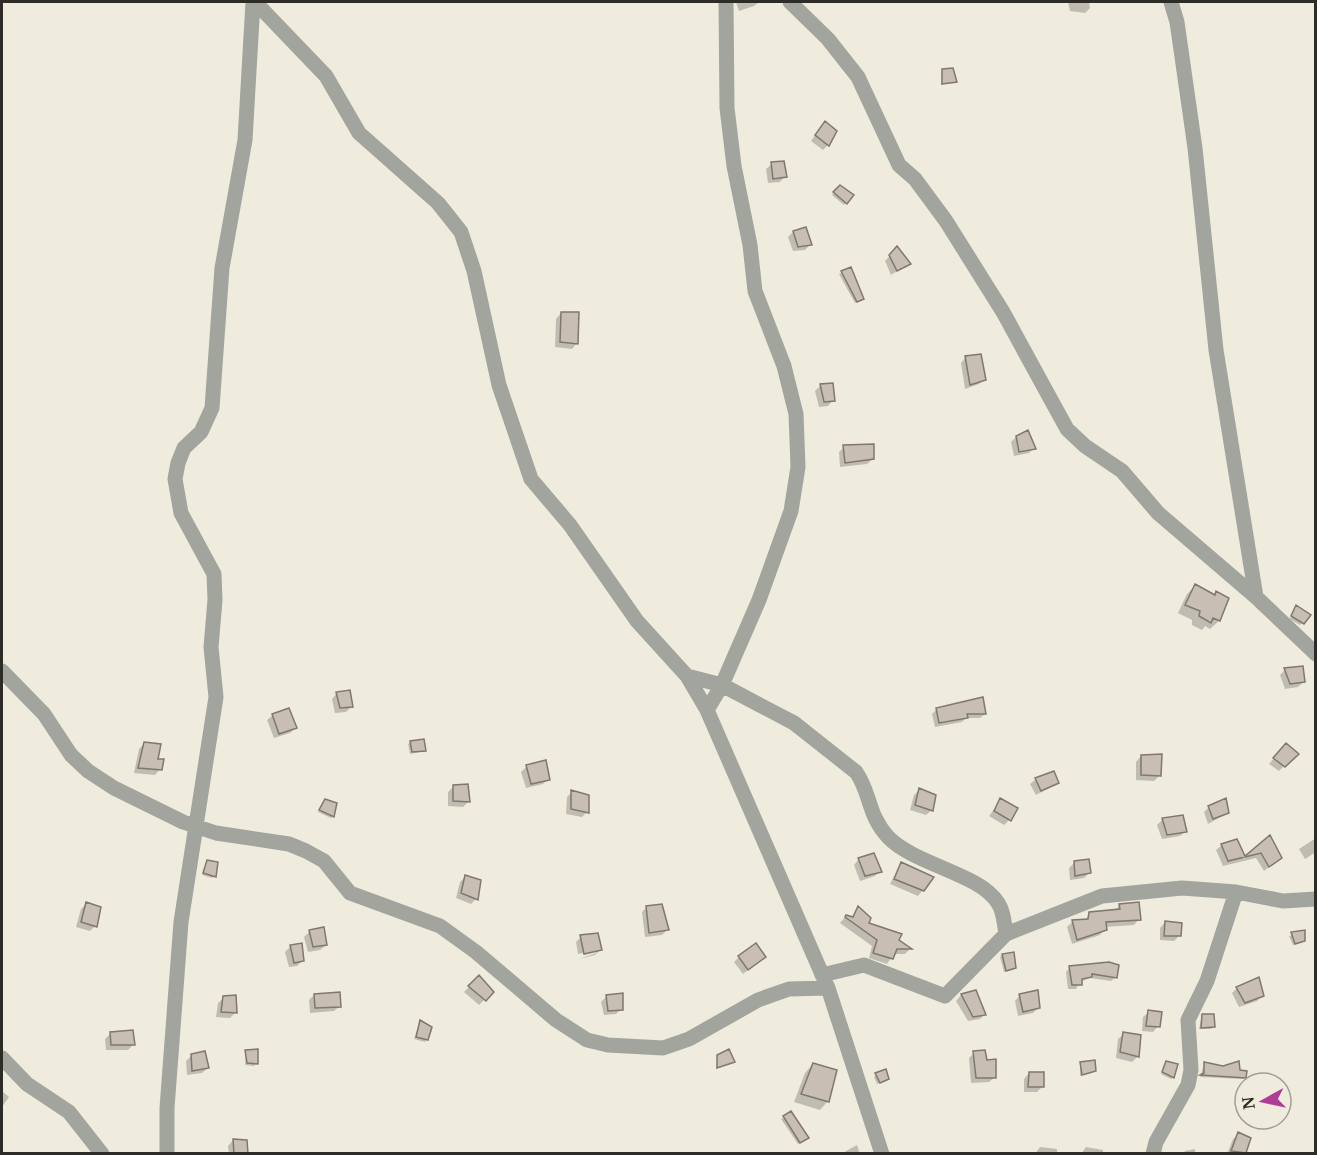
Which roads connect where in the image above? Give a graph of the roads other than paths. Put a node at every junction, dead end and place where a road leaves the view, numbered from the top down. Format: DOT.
graph roads {
  1 [pos="254,2"];
  2 [pos="726,2"];
  3 [pos="790,2"];
  4 [pos="1171,2"];
  5 [pos="1256,597"];
  6 [pos="1316,654"];
  7 [pos="2,671"];
  8 [pos="687,676"];
  9 [pos="722,685"];
  10 [pos="707,710"];
  11 [pos="195,826"];
  12 [pos="1236,892"];
  13 [pos="1316,899"];
  14 [pos="1006,934"];
  15 [pos="825,981"];
  16 [pos="2,1058"];
  17 [pos="102,1154"];
  18 [pos="167,1154"];
  19 [pos="882,1154"];
  20 [pos="1153,1154"];
  1 -- 8 [label="street"];
  1 -- 11 [label="street"];
  2 -- 9 [label="street"];
  3 -- 5 [label="street"];
  4 -- 5 [label="street"];
  5 -- 6 [label="street"];
  7 -- 11 [label="street"];
  8 -- 9 [label="street"];
  8 -- 10 [label="street"];
  9 -- 10 [label="street"];
  9 -- 14 [label="street"];
  10 -- 15 [label="street"];
  11 -- 15 [label="street"];
  11 -- 18 [label="street"];
  12 -- 13 [label="street"];
  12 -- 14 [label="street"];
  12 -- 20 [label="street"];
  14 -- 15 [label="street"];
  15 -- 19 [label="street"];
  16 -- 17 [label="street"];
}
